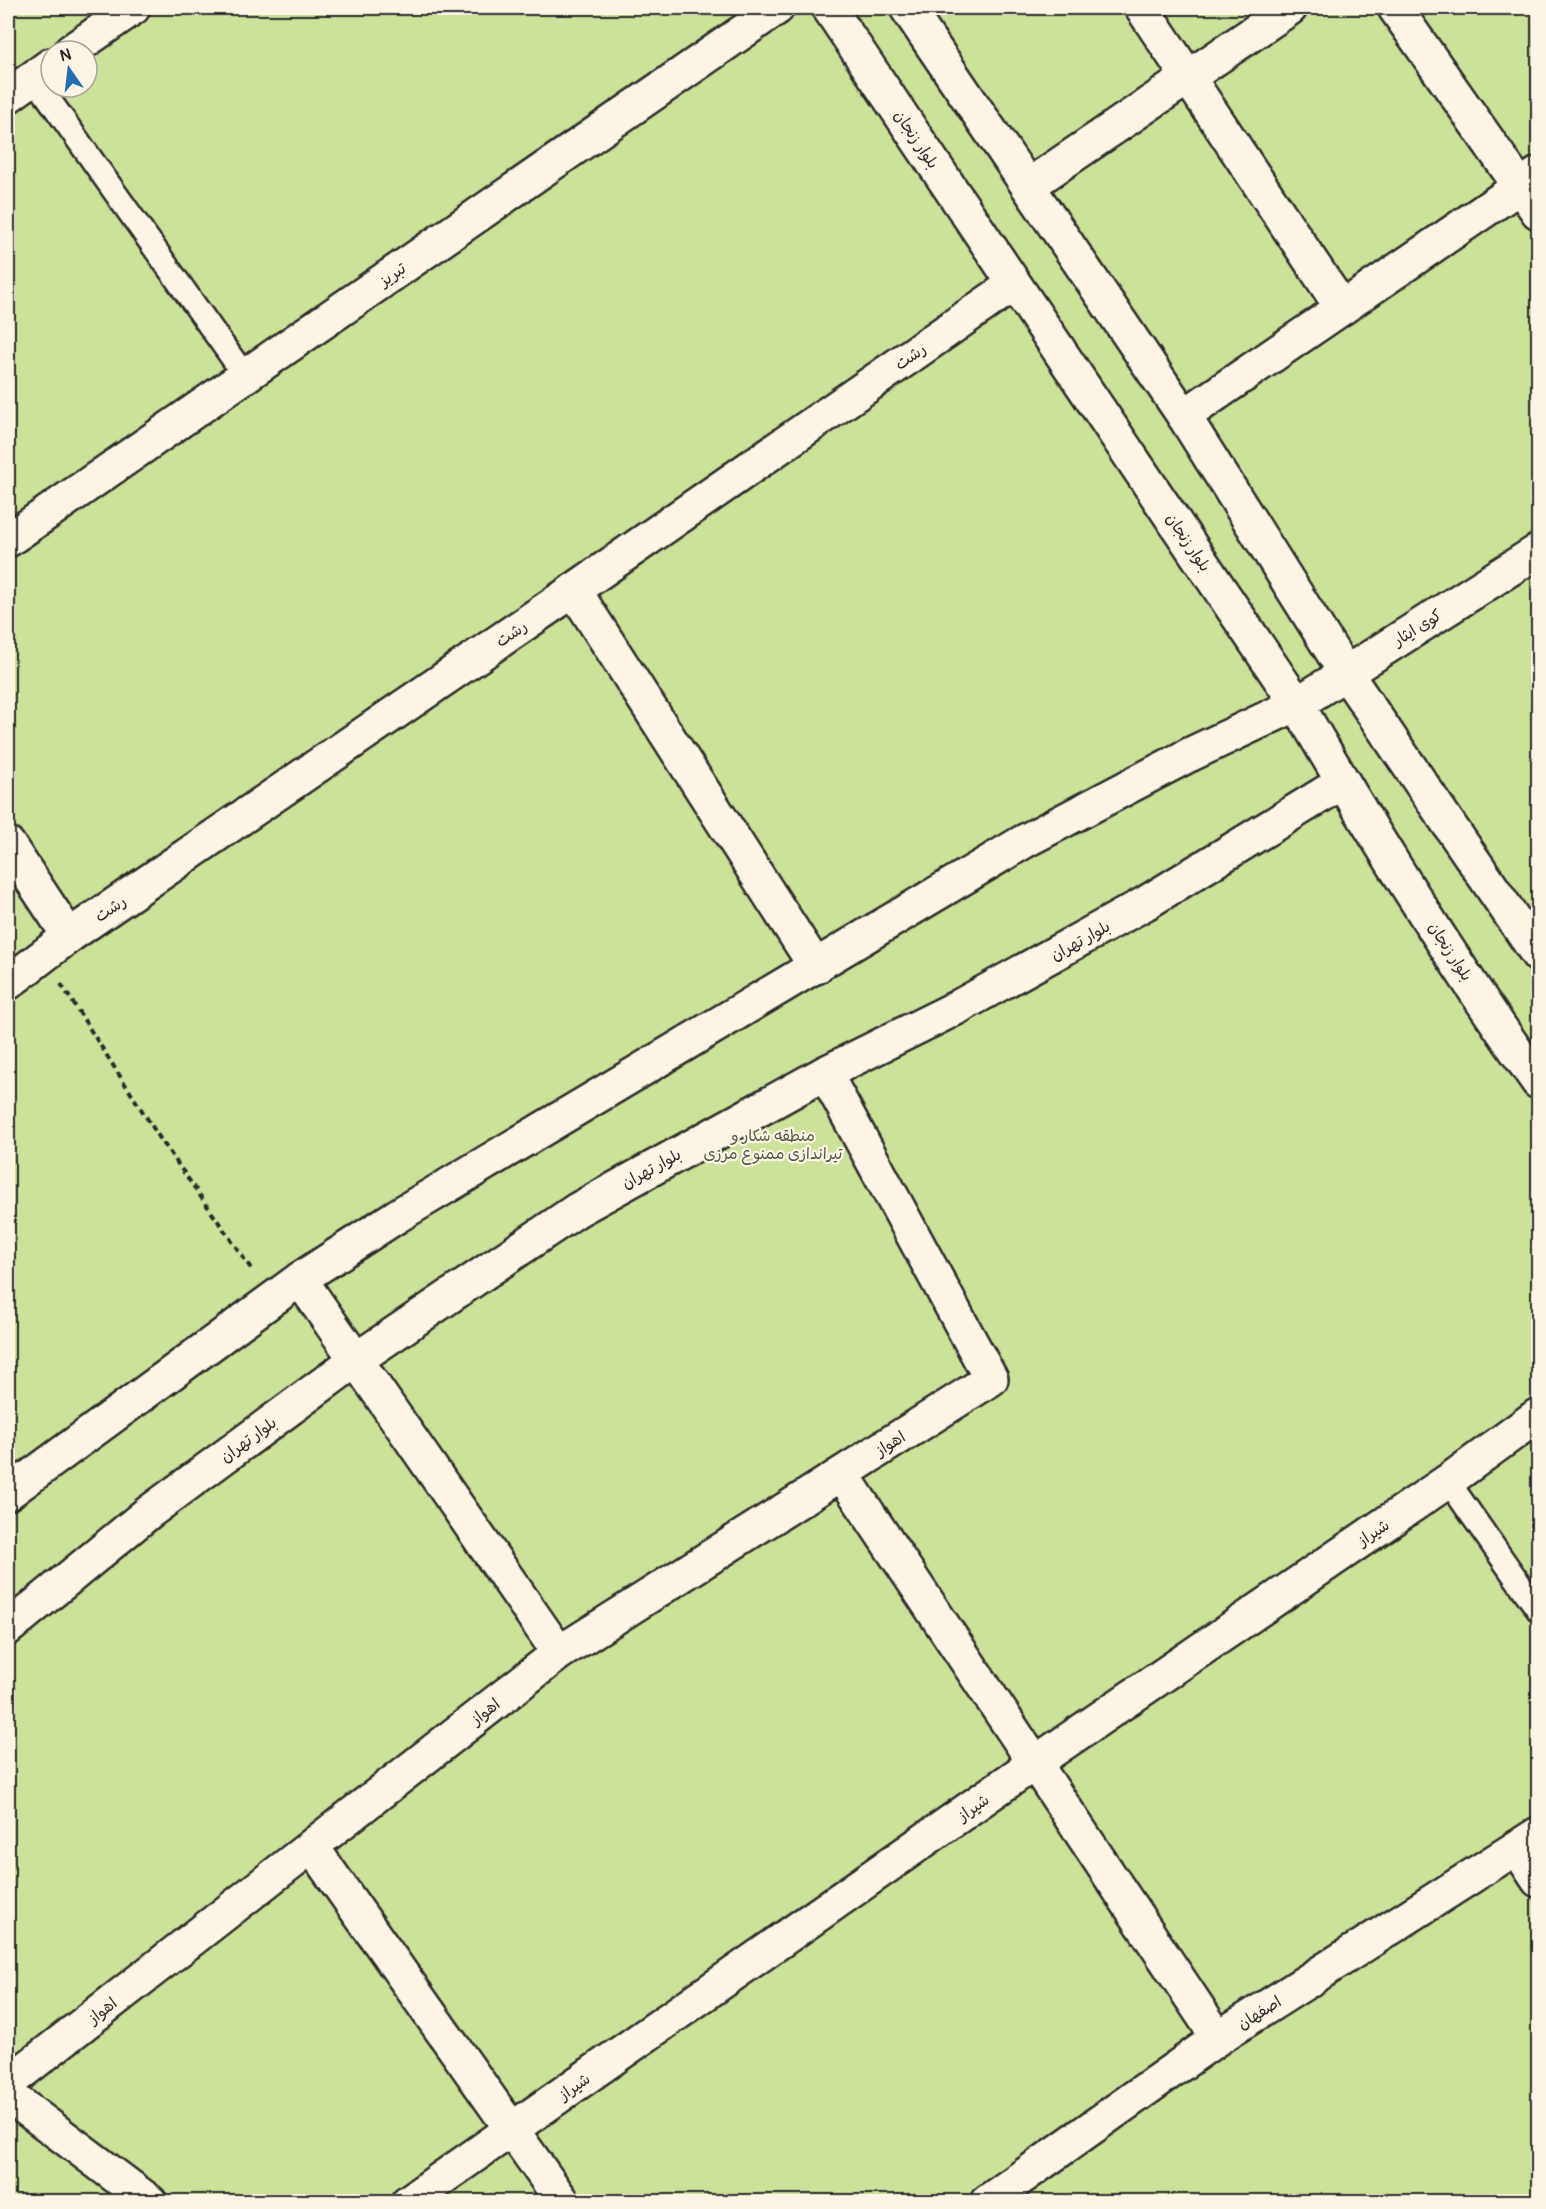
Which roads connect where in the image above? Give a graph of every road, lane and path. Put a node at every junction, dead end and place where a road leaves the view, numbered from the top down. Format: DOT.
graph roads {
  1 [pos="133,8"];
  2 [pos="777,8"];
  3 [pos="829,8"];
  4 [pos="907,8"];
  5 [pos="1142,8"];
  6 [pos="1290,8"];
  7 [pos="1395,8"];
  8 [pos="88,39"];
  9 [pos="39,74"];
  10 [pos="1188,77"];
  11 [pos="8,96"];
  12 [pos="60,99"];
  13 [pos="1028,186"];
  14 [pos="1533,191"];
  15 [pos="1014,284"];
  16 [pos="1342,308"];
  17 [pos="245,376"];
  18 [pos="1184,416"];
  19 [pos="8,540"];
  20 [pos="1539,551"];
  21 [pos="574,590"];
  22 [pos="1345,672"];
  23 [pos="1297,704"];
  24 [pos="1343,782"];
  25 [pos="8,844"];
  26 [pos="69,936"];
  27 [pos="1539,955"];
  28 [pos="43,956"];
  29 [pos="816,966"];
  30 [pos="8,983"];
  31 [pos="825,1073"];
  32 [pos="1539,1082"];
  33 [pos="300,1279"];
  34 [pos="273,1299"];
  35 [pos="357,1359"];
  36 [pos="1539,1415"];
  37 [pos="842,1474"];
  38 [pos="1448,1481"];
  39 [pos="8,1493"];
  40 [pos="1539,1610"];
  41 [pos="8,1628"];
  42 [pos="559,1653"];
  43 [pos="1034,1764"];
  44 [pos="1528,1841"];
  45 [pos="312,1847"];
  46 [pos="1539,1880"];
  47 [pos="1218,2038"];
  48 [pos="8,2083"];
  49 [pos="8,2094"];
  50 [pos="513,2128"];
  51 [pos="150,2202"];
  52 [pos="408,2202"];
  53 [pos="563,2202"];
  54 [pos="987,2202"];
  1 -- 8 [label="street"];
  2 -- 17 [label="street, تبریز"];
  3 -- 15 [label="street, بلوار زنجان"];
  4 -- 13 [label="street"];
  5 -- 10 [label="street"];
  6 -- 10 [label="street"];
  7 -- 14 [label="street"];
  9 -- 11 [label="street"];
  10 -- 13 [label="street"];
  10 -- 16 [label="street"];
  12 -- 17 [label="lane"];
  13 -- 18 [label="street"];
  14 -- 16 [label="street"];
  15 -- 21 [label="street, رشت"];
  15 -- 23 [label="street, بلوار زنجان"];
  16 -- 18 [label="street"];
  17 -- 19 [label="street, تبریز"];
  18 -- 22 [label="street"];
  20 -- 22 [label="street, کوی ایثار"];
  21 -- 26 [label="street, رشت"];
  21 -- 29 [label="street"];
  22 -- 23 [label="street, کوی ایثار"];
  22 -- 27 [label="street"];
  23 -- 24 [label="street, بلوار زنجان"];
  23 -- 29 [label="street"];
  24 -- 31 [label="street, بلوار تهران"];
  24 -- 32 [label="street, بلوار زنجان"];
  25 -- 26 [label="street"];
  26 -- 28 [label="street, رشت"];
  28 -- 30 [label="street, رشت"];
  28 -- 34 [label="path"];
  29 -- 33 [label="street"];
  31 -- 35 [label="street, بلوار تهران"];
  31 -- 37 [label="street, اهواز"];
  33 -- 34 [label="street"];
  33 -- 35 [label="street"];
  34 -- 39 [label="street"];
  35 -- 41 [label="street, بلوار تهران"];
  35 -- 42 [label="street"];
  36 -- 38 [label="street, شیراز"];
  37 -- 42 [label="street, اهواز"];
  37 -- 43 [label="street"];
  38 -- 40 [label="lane"];
  38 -- 43 [label="street, شیراز"];
  42 -- 45 [label="street, اهواز"];
  43 -- 47 [label="street"];
  43 -- 50 [label="street, شیراز"];
  44 -- 46 [label="street"];
  44 -- 47 [label="street, اصفهان"];
  45 -- 48 [label="street, اهواز"];
  45 -- 50 [label="street"];
  47 -- 54 [label="street, اصفهان"];
  49 -- 51 [label="street"];
  50 -- 52 [label="street, شیراز"];
  50 -- 53 [label="street"];
}
